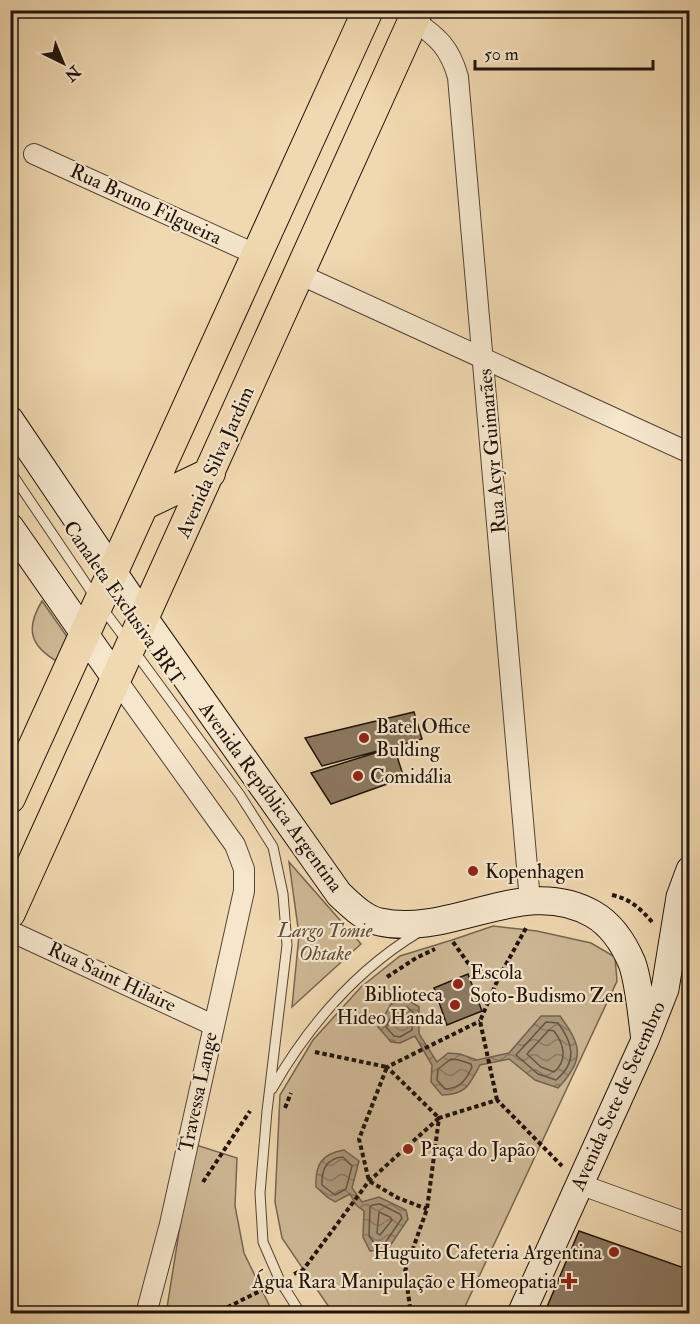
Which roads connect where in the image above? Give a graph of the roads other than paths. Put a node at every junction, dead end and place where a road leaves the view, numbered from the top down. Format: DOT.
graph roads {
  1 [pos="368,10"];
  2 [pos="415,15"];
  3 [pos="34,154"];
  4 [pos="257,255"];
  5 [pos="299,274"];
  6 [pos="484,359"];
  7 [pos="10,420"];
  8 [pos="690,453"];
  9 [pos="10,471"];
  10 [pos="210,473"];
  11 [pos="143,505"];
  12 [pos="10,526"];
  13 [pos="113,573"];
  14 [pos="99,603"];
  15 [pos="144,618"];
  16 [pos="84,635"];
  17 [pos="131,647"];
  18 [pos="116,679"];
  19 [pos="10,798"];
  20 [pos="690,870"];
  21 [pos="530,901"];
  22 [pos="10,913"];
  23 [pos="10,931"];
  24 [pos="443,932"];
  25 [pos="213,1025"];
  26 [pos="645,1040"];
  27 [pos="269,1094"];
  28 [pos="579,1184"];
  29 [pos="690,1224"];
  30 [pos="146,1314"];
  31 [pos="301,1314"];
  32 [pos="521,1314"];
  1 -- 4 [label="main road"];
  2 -- 5 [label="main road, Avenida Silva Jardim"];
  2 -- 6 [label="street, Rua Acyr Guimarães"];
  3 -- 4 [label="street, Rua Bruno Filgueira"];
  4 -- 11 [label="main road"];
  5 -- 6 [label="street"];
  5 -- 10 [label="main road, Avenida Silva Jardim"];
  6 -- 8 [label="street"];
  6 -- 21 [label="street, Rua Acyr Guimarães"];
  7 -- 13 [label="street, Avenida República Argentina"];
  9 -- 14 [label="lane, Canaleta Exclusiva BRT"];
  10 -- 11 [label="main road"];
  10 -- 15 [label="main road, Avenida Silva Jardim"];
  11 -- 13 [label="main road"];
  12 -- 16 [label="street"];
  13 -- 14 [label="main road"];
  13 -- 15 [label="street, Avenida República Argentina"];
  14 -- 16 [label="main road"];
  14 -- 17 [label="lane, Canaleta Exclusiva BRT"];
  15 -- 17 [label="main road, Avenida Silva Jardim"];
  15 -- 24 [label="street, Avenida República Argentina"];
  16 -- 18 [label="street"];
  16 -- 19 [label="main road"];
  17 -- 18 [label="main road, Avenida Silva Jardim"];
  17 -- 27 [label="lane, Canaleta Exclusiva BRT"];
  18 -- 22 [label="main road, Avenida Silva Jardim"];
  18 -- 25 [label="street, Travessa Lange"];
  20 -- 26 [label="street, Avenida Sete de Setembro"];
  21 -- 24 [label="street, Avenida República Argentina"];
  21 -- 26 [label="street, Avenida República Argentina"];
  23 -- 25 [label="street, Rua Saint Hilaire"];
  24 -- 27 [label="lane, Canaleta Exclusiva BRT"];
  25 -- 30 [label="street, Travessa Lange"];
  26 -- 28 [label="street, Avenida Sete de Setembro"];
  27 -- 31 [label="lane, Canaleta Exclusiva BRT"];
  28 -- 29 [label="street"];
  28 -- 32 [label="street, Avenida Sete de Setembro"];
}
